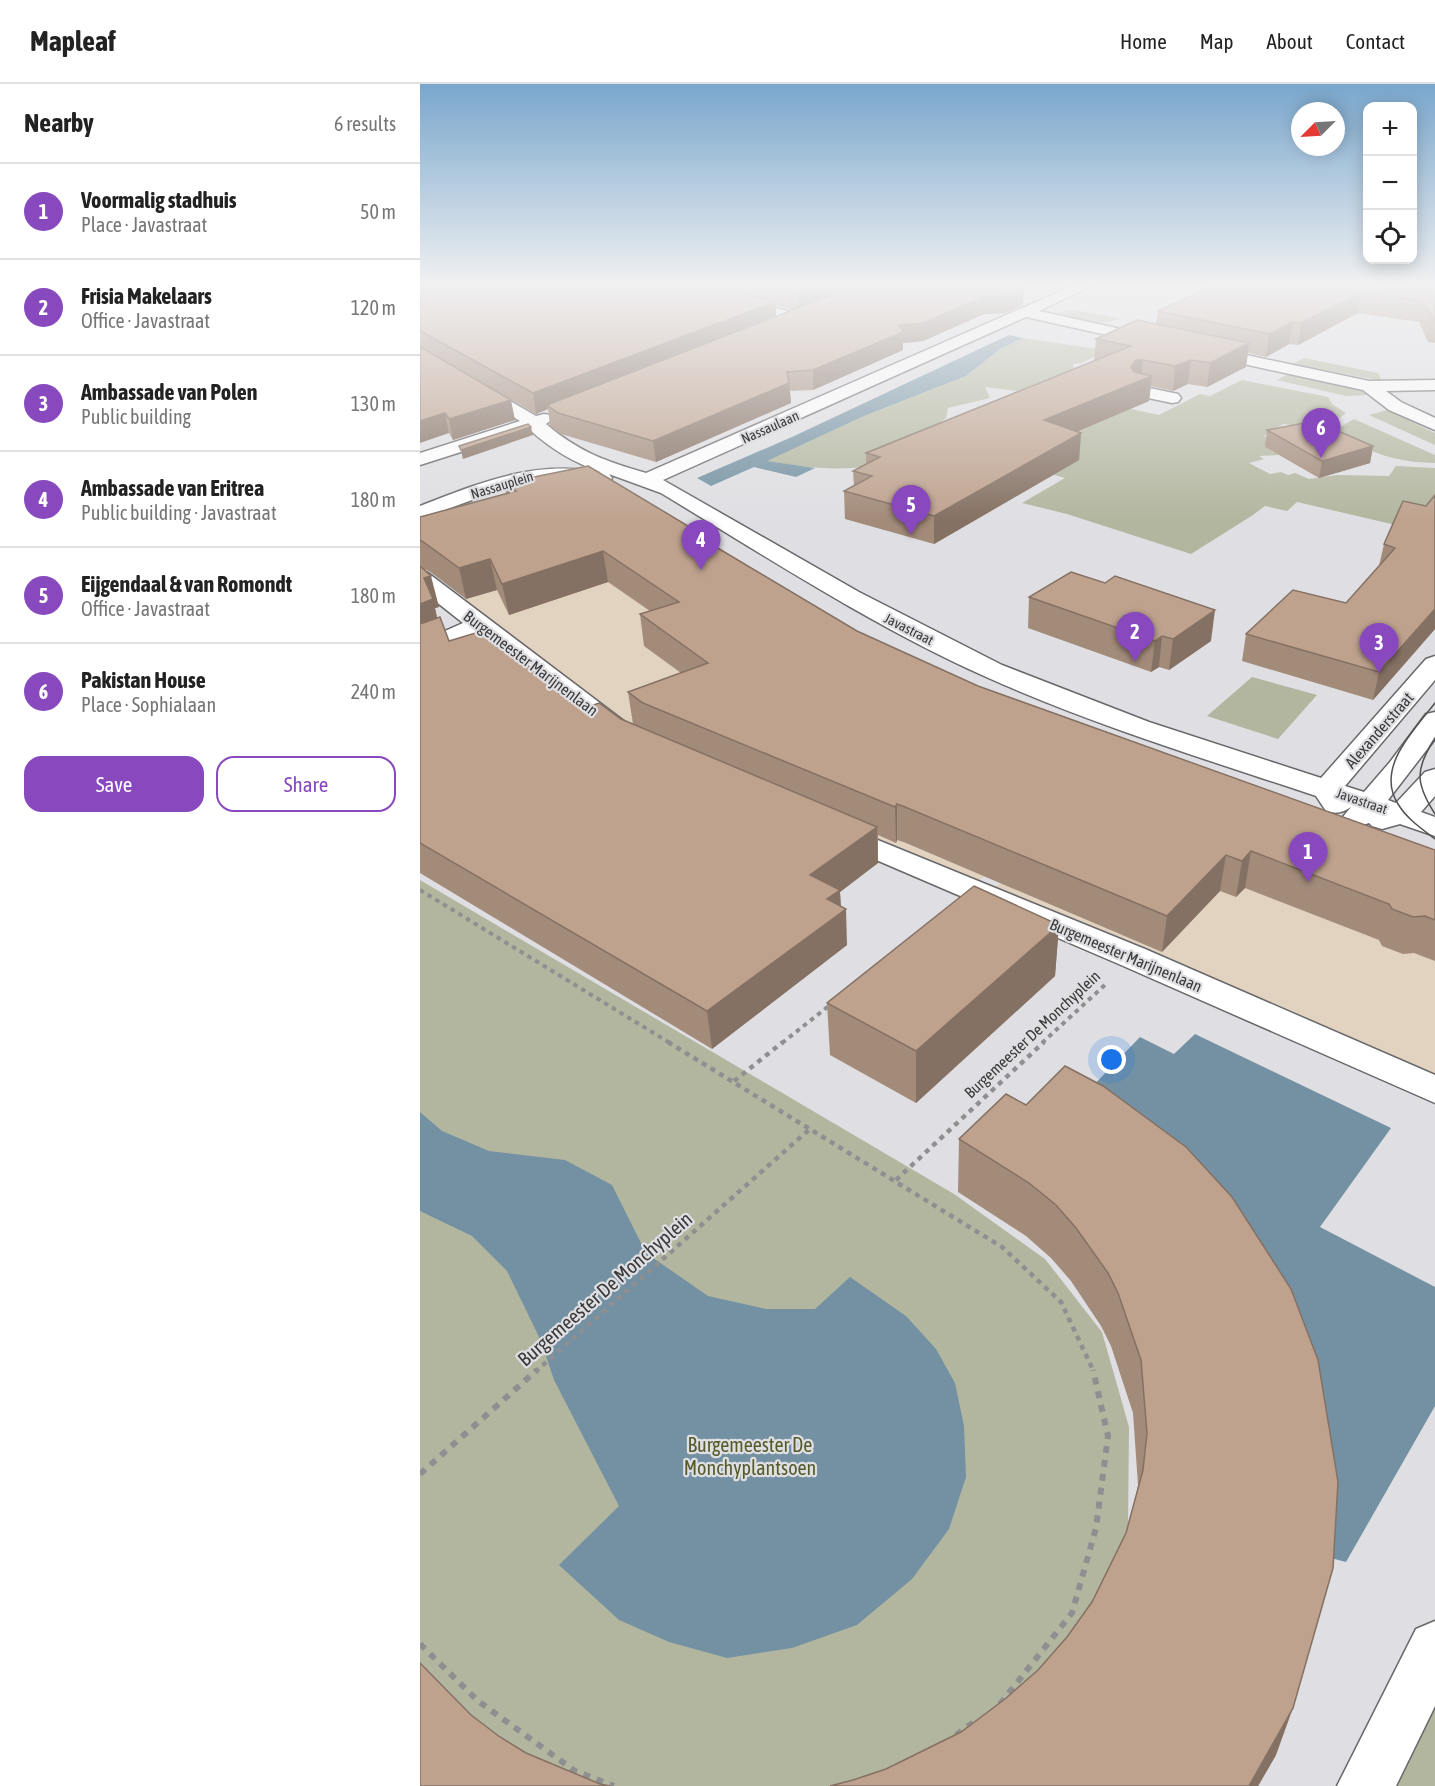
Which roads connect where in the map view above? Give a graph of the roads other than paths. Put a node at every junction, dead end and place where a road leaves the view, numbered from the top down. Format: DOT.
graph roads {
  1 [pos="434,362"];
  2 [pos="914,362"];
  3 [pos="1259,362"];
  4 [pos="1290,369"];
  5 [pos="1270,379"];
  6 [pos="1435,385"];
  7 [pos="1369,386"];
  8 [pos="1140,391"];
  9 [pos="1172,398"];
  10 [pos="555,416"];
  11 [pos="534,423"];
  12 [pos="1435,425"];
  13 [pos="473,440"];
  14 [pos="562,446"];
  15 [pos="420,459"];
  16 [pos="587,474"];
  17 [pos="646,480"];
  18 [pos="420,504"];
  19 [pos="420,513"];
  20 [pos="420,578"];
  21 [pos="480,624"];
  22 [pos="900,649"];
  23 [pos="420,651"];
  24 [pos="1435,664"];
  25 [pos="1012,704"];
  26 [pos="1435,720"];
  27 [pos="648,750"];
  28 [pos="1435,778"];
  29 [pos="1232,786"];
  30 [pos="1327,789"];
  31 [pos="1369,804"];
  32 [pos="1402,815"];
  33 [pos="1317,817"];
  34 [pos="812,821"];
  35 [pos="1348,828"];
  36 [pos="1435,828"];
  37 [pos="1392,843"];
  38 [pos="1435,1090"];
  39 [pos="1435,1647"];
  40 [pos="1366,1786"];
  1 -- 11 [label="street, Javastraat"];
  2 -- 17 [label="street, Nassaulaan"];
  3 -- 4 [label="street"];
  4 -- 5 [label="street"];
  4 -- 7 [label="street"];
  6 -- 7 [label="street"];
  7 -- 12 [label="street"];
  8 -- 9 [label="street"];
  10 -- 11 [label="street"];
  11 -- 13 [label="street"];
  11 -- 14 [label="street, Javastraat"];
  13 -- 14 [label="street"];
  13 -- 15 [label="street"];
  14 -- 17 [label="street, Javastraat"];
  14 -- 18 [label="street, Nassauplein"];
  16 -- 19 [label="street, Nassauplein"];
  16 -- 22 [label="street, Javastraat"];
  17 -- 30 [label="street, Javastraat"];
  20 -- 21 [label="street, Burgemeester Marijnenlaan"];
  21 -- 23 [label="street"];
  21 -- 27 [label="street, Burgemeester Marijnenlaan"];
  24 -- 30 [label="street, Alexanderstraat"];
  25 -- 29 [label="street"];
  26 -- 31 [label="street"];
  28 -- 32 [label="street"];
  30 -- 31 [label="street, Javastraat"];
  30 -- 35 [label="street"];
  31 -- 32 [label="street, Javastraat"];
  31 -- 35 [label="street"];
  32 -- 35 [label="street"];
  32 -- 36 [label="street, Javastraat"];
  33 -- 35 [label="street, Javastraat"];
  34 -- 38 [label="street, Burgemeester Marijnenlaan"];
  35 -- 37 [label="street, Javastraat"];
  39 -- 40 [label="street"];
}
